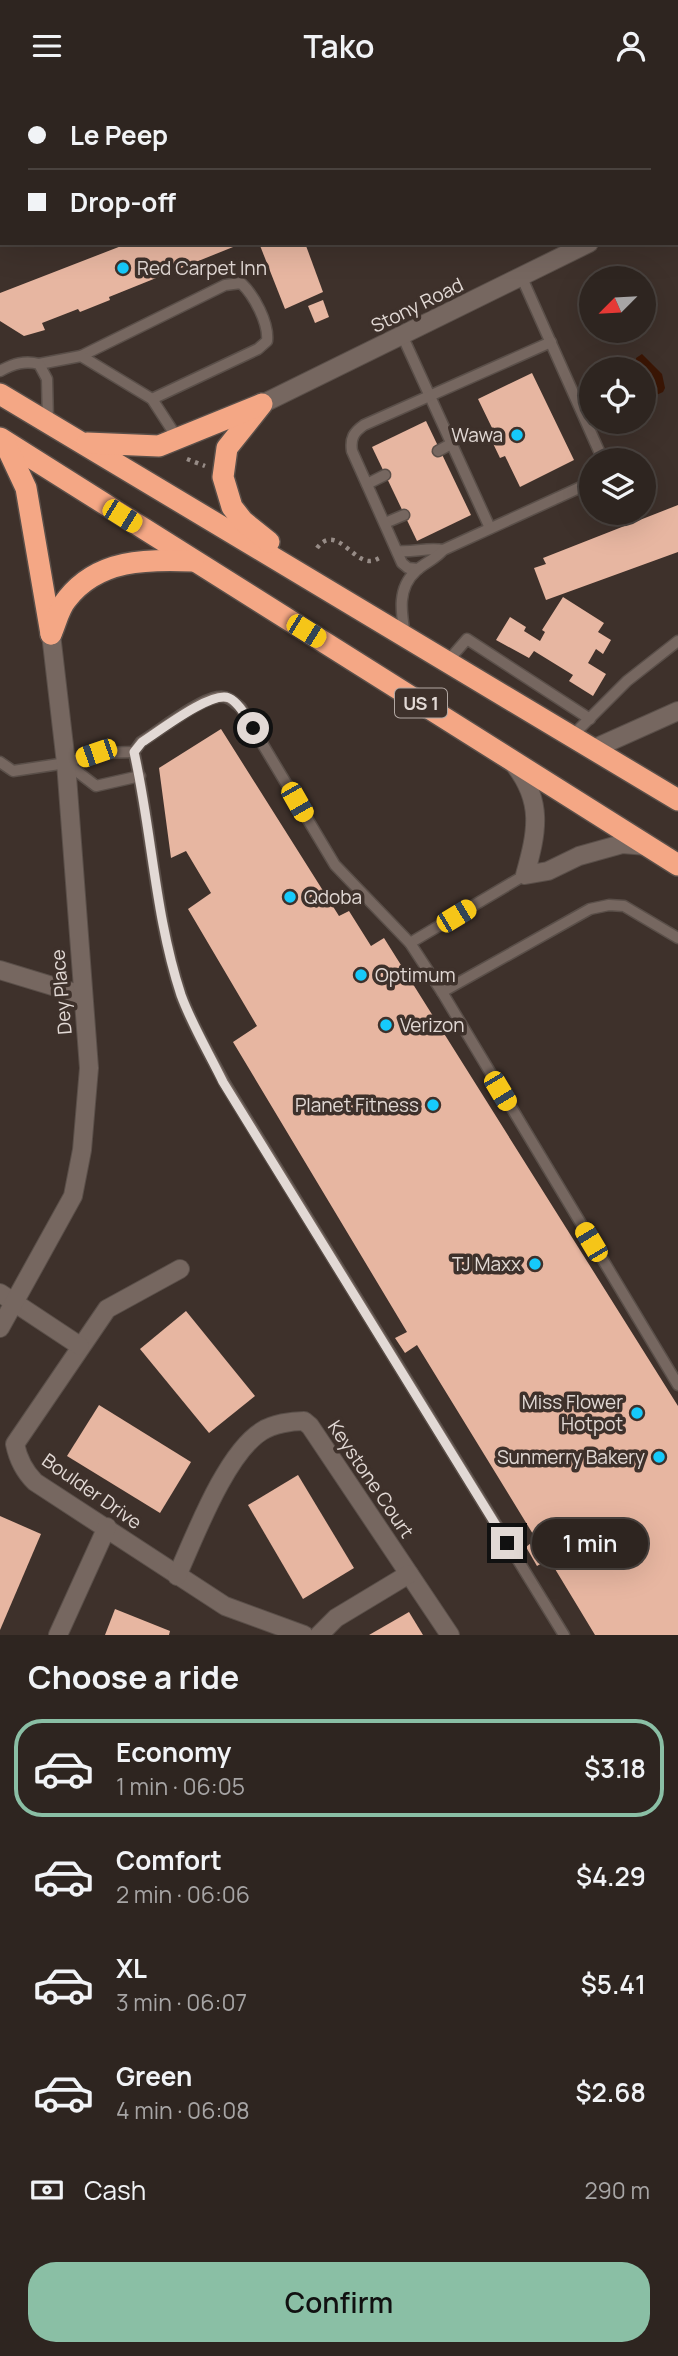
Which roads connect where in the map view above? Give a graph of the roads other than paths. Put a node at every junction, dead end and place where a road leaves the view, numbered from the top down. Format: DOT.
graph roads {
  1 [pos="585,245"];
  2 [pos="522,278"];
  3 [pos="402,335"];
  4 [pos="551,342"];
  5 [pos="81,356"];
  6 [pos="39,364"];
  7 [pos="0,371"];
  8 [pos="0,394"];
  9 [pos="429,396"];
  10 [pos="152,399"];
  11 [pos="262,404"];
  12 [pos="48,422"];
  13 [pos="2,439"];
  14 [pos="83,443"];
  15 [pos="451,444"];
  16 [pos="177,447"];
  17 [pos="598,448"];
  18 [pos="438,450"];
  19 [pos="385,475"];
  20 [pos="367,484"];
  21 [pos="579,488"];
  22 [pos="404,515"];
  23 [pos="385,523"];
  24 [pos="489,529"];
  25 [pos="443,549"];
  26 [pos="397,551"];
  27 [pos="193,561"];
  28 [pos="418,569"];
  29 [pos="340,597"];
  30 [pos="51,634"];
  31 [pos="405,636"];
  32 [pos="678,641"];
  33 [pos="447,661"];
  34 [pos="676,716"];
  35 [pos="590,719"];
  36 [pos="572,736"];
  37 [pos="593,749"];
  38 [pos="134,752"];
  39 [pos="508,758"];
  40 [pos="0,762"];
  41 [pos="66,763"];
  42 [pos="140,776"];
  43 [pos="678,800"];
  44 [pos="648,846"];
  45 [pos="678,865"];
  46 [pos="525,876"];
  47 [pos="678,938"];
  48 [pos="410,943"];
  49 [pos="0,970"];
  50 [pos="442,992"];
  51 [pos="82,995"];
  52 [pos="180,1269"];
  53 [pos="8,1298"];
  54 [pos="0,1328"];
  55 [pos="80,1346"];
  56 [pos="678,1385"];
  57 [pos="107,1527"];
  58 [pos="409,1574"];
  59 [pos="177,1576"];
  60 [pos="58,1635"];
  61 [pos="304,1635"];
  62 [pos="319,1635"];
  63 [pos="450,1635"];
  64 [pos="564,1635"];
  1 -- 2 [label="street, Stony Road"];
  2 -- 3 [label="street, Stony Road"];
  2 -- 4 [label="lane"];
  3 -- 9 [label="lane"];
  3 -- 11 [label="street, Stony Road"];
  4 -- 9 [label="lane"];
  4 -- 17 [label="lane"];
  5 -- 6 [label="lane"];
  5 -- 10 [label="lane"];
  5 -- 10 [label="lane"];
  6 -- 7 [label="lane"];
  6 -- 12 [label="lane"];
  8 -- 12 [label="highway, US 1"];
  9 -- 15 [label="lane"];
  9 -- 20 [label="lane"];
  10 -- 16 [label="lane"];
  11 -- 16 [label="highway"];
  11 -- 29 [label="highway"];
  12 -- 14 [label="highway, US 1"];
  13 -- 27 [label="highway, US 1"];
  13 -- 30 [label="highway"];
  14 -- 16 [label="highway"];
  14 -- 29 [label="highway, US 1"];
  15 -- 18 [label="lane"];
  15 -- 24 [label="lane"];
  19 -- 20 [label="lane"];
  20 -- 23 [label="lane"];
  21 -- 24 [label="lane"];
  22 -- 23 [label="lane"];
  23 -- 26 [label="lane"];
  24 -- 25 [label="lane"];
  25 -- 26 [label="lane"];
  25 -- 28 [label="lane"];
  26 -- 28 [label="lane"];
  27 -- 30 [label="highway"];
  27 -- 39 [label="highway, US 1"];
  28 -- 31 [label="lane"];
  29 -- 31 [label="highway, US 1"];
  30 -- 41 [label="street, Dey Place"];
  31 -- 33 [label="highway, US 1"];
  32 -- 35 [label="lane"];
  33 -- 35 [label="lane"];
  33 -- 36 [label="highway, US 1"];
  34 -- 37 [label="street"];
  35 -- 36 [label="lane"];
  36 -- 37 [label="highway, US 1"];
  37 -- 43 [label="highway, US 1"];
  38 -- 41 [label="lane"];
  38 -- 42 [label="lane"];
  38 -- 48 [label="lane"];
  39 -- 44 [label="highway, US 1"];
  39 -- 46 [label="street"];
  40 -- 41 [label="lane"];
  41 -- 42 [label="lane"];
  41 -- 51 [label="street, Dey Place"];
  42 -- 64 [label="lane"];
  44 -- 45 [label="highway, US 1"];
  44 -- 46 [label="street"];
  46 -- 48 [label="lane"];
  47 -- 50 [label="lane"];
  48 -- 50 [label="lane"];
  49 -- 51 [label="street"];
  50 -- 56 [label="lane"];
  51 -- 53 [label="street, Dey Place"];
  52 -- 55 [label="street, Boulder Drive"];
  53 -- 54 [label="street, Dey Place"];
  53 -- 55 [label="street"];
  55 -- 57 [label="street, Boulder Drive"];
  57 -- 59 [label="street, Boulder Drive"];
  57 -- 60 [label="street"];
  58 -- 59 [label="street, Keystone Court"];
  58 -- 62 [label="street"];
  58 -- 63 [label="street, Keystone Court"];
  59 -- 61 [label="street, Boulder Drive"];
}
